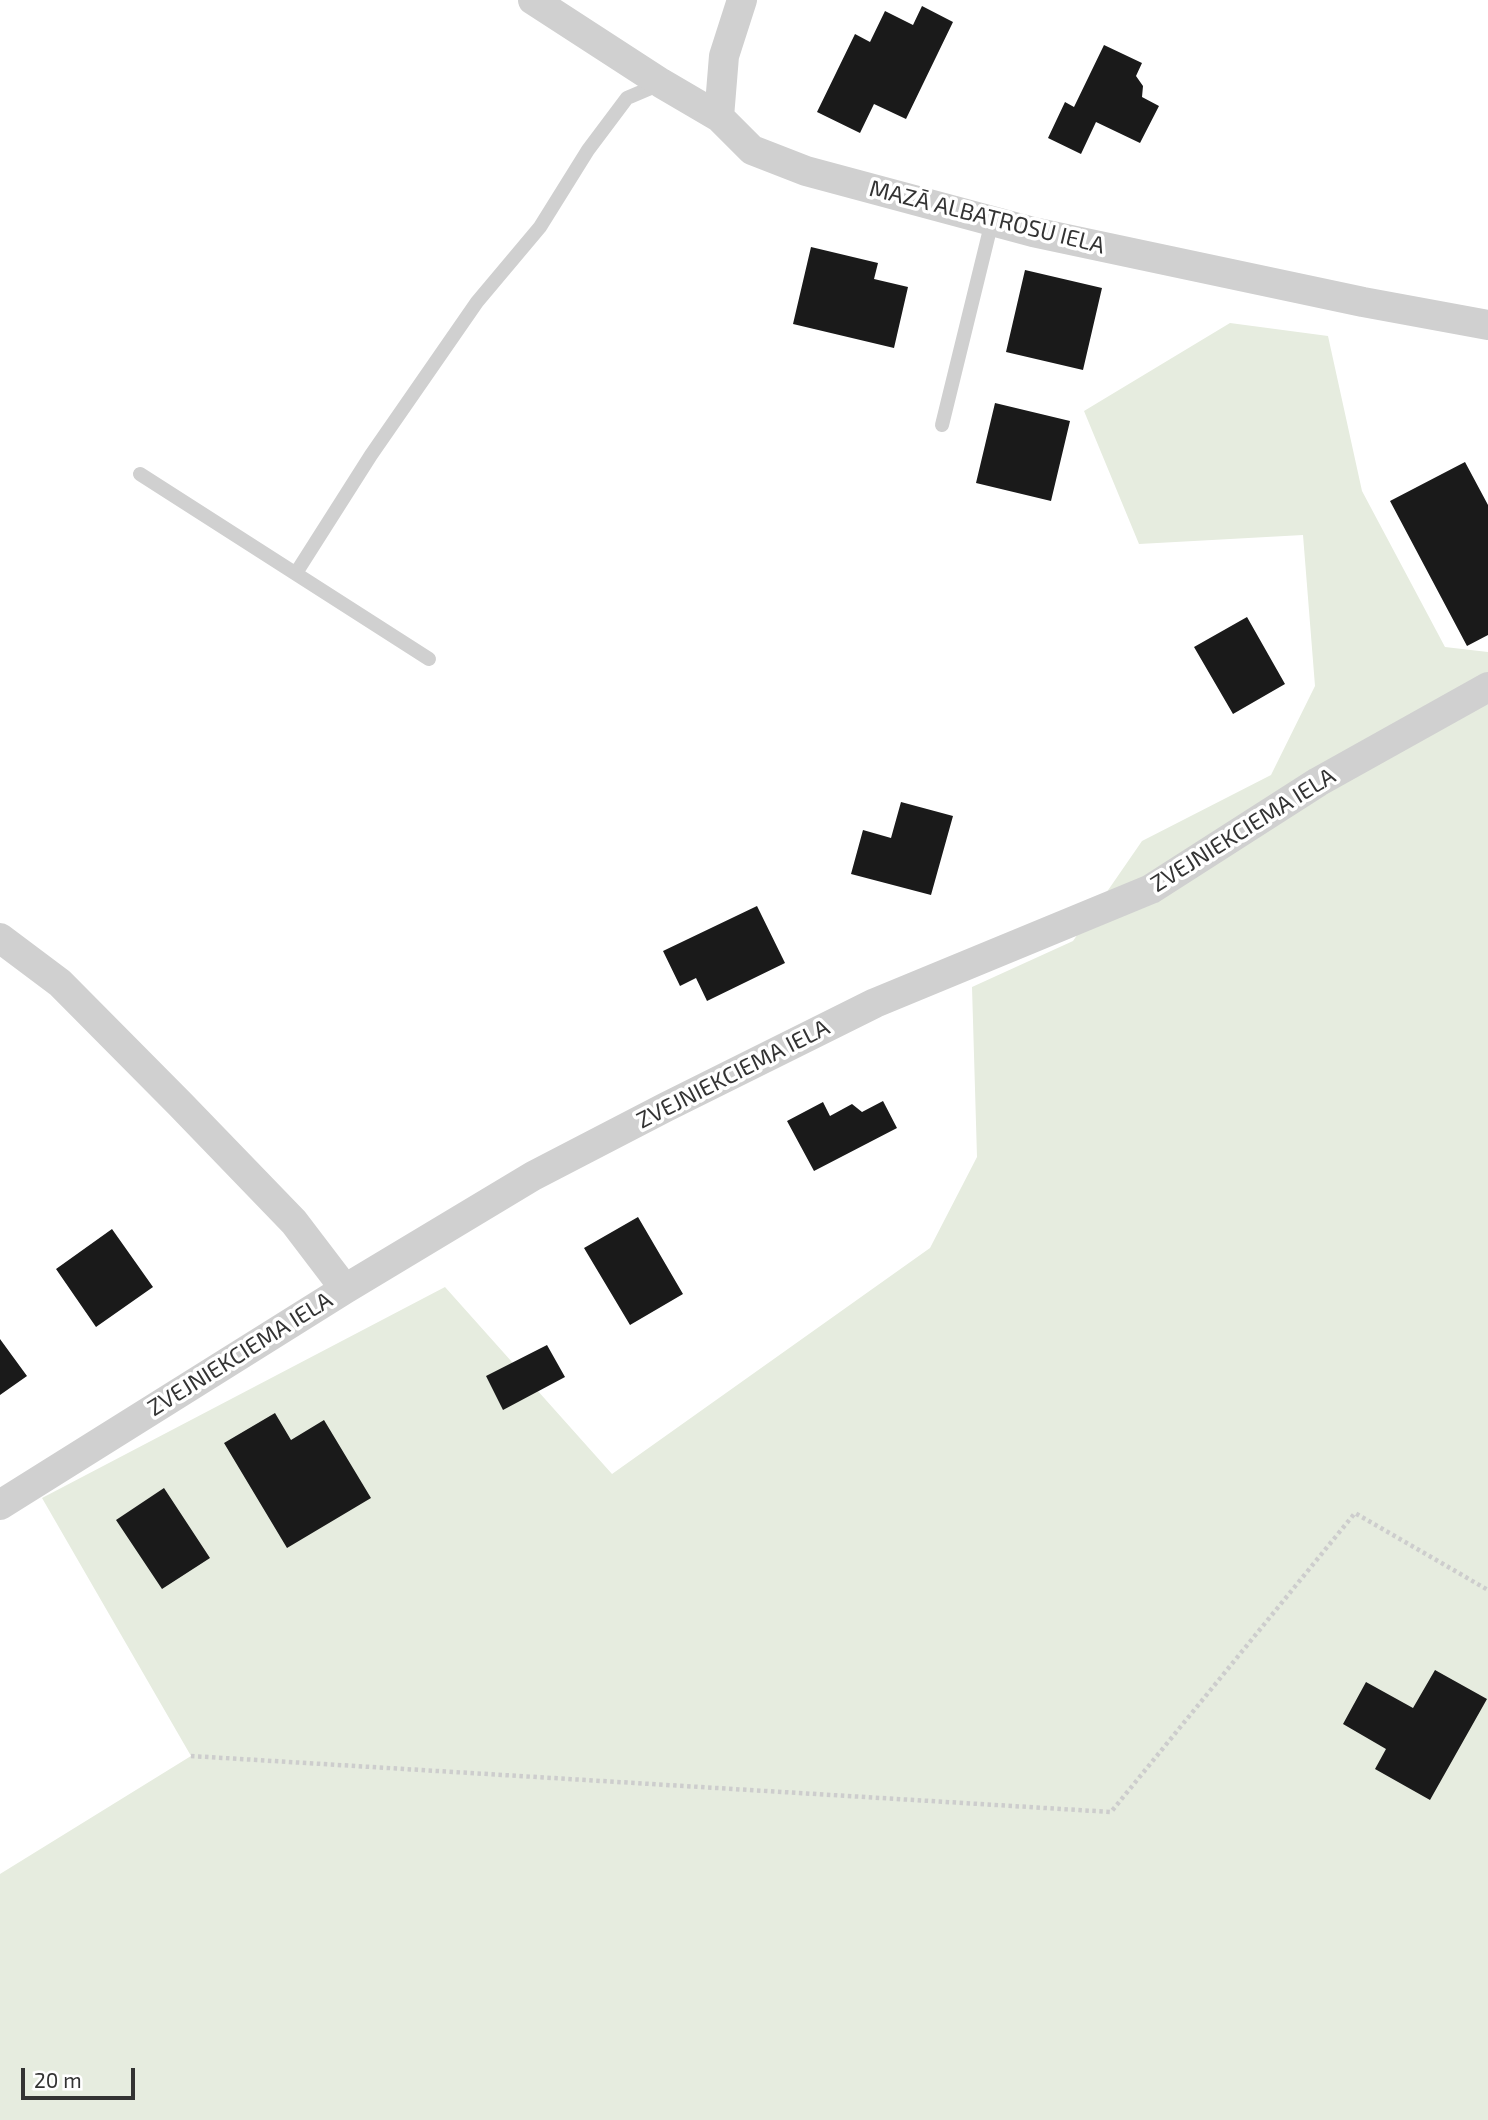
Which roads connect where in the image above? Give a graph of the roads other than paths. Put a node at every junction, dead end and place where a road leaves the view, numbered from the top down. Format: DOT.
graph roads {
  1 [pos="533,0"];
  2 [pos="742,0"];
  3 [pos="662,83"];
  4 [pos="719,117"];
  5 [pos="992,222"];
  6 [pos="1488,325"];
  7 [pos="942,425"];
  8 [pos="140,474"];
  9 [pos="296,573"];
  10 [pos="429,659"];
  11 [pos="1488,687"];
  12 [pos="0,938"];
  13 [pos="345,1289"];
  14 [pos="0,1505"];
  1 -- 3 [label="street, MAZĀ ALBATROSU IELA"];
  2 -- 4 [label="street"];
  3 -- 4 [label="street, MAZĀ ALBATROSU IELA"];
  3 -- 9 [label="lane"];
  4 -- 5 [label="street, MAZĀ ALBATROSU IELA"];
  5 -- 6 [label="street, MAZĀ ALBATROSU IELA"];
  5 -- 7 [label="lane"];
  8 -- 9 [label="lane"];
  9 -- 10 [label="lane"];
  11 -- 13 [label="street, ZVEJNIEKCIEMA IELA"];
  12 -- 13 [label="street"];
  13 -- 14 [label="street, ZVEJNIEKCIEMA IELA"];
}
